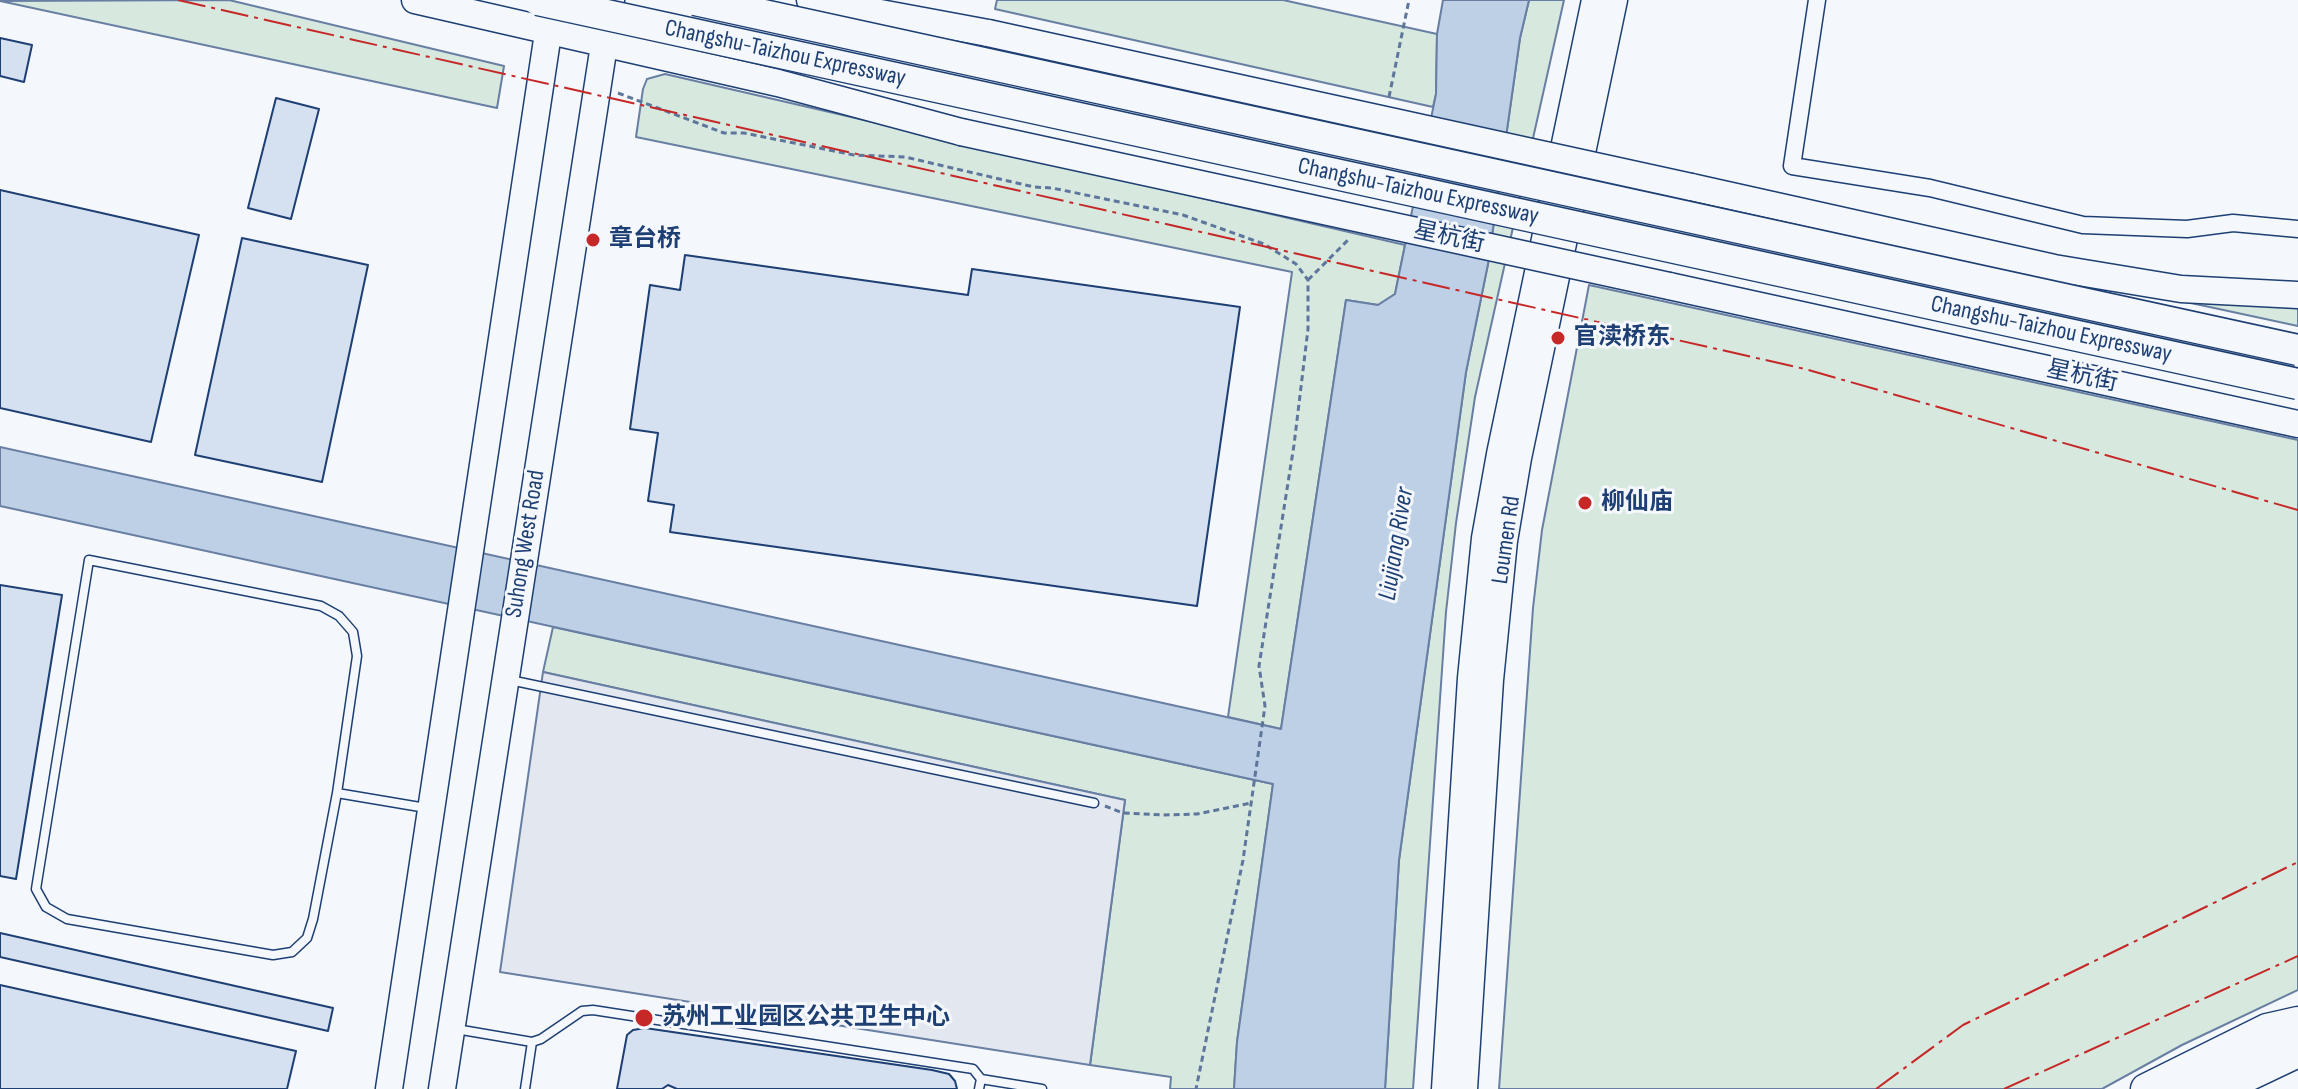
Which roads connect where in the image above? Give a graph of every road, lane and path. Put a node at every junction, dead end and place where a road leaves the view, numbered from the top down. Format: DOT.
graph roads {
  1 [pos="415,0"];
  2 [pos="538,0"];
  3 [pos="553,0"];
  4 [pos="611,0"];
  5 [pos="695,0"];
  6 [pos="810,0"];
  7 [pos="1594,0"];
  8 [pos="1615,0"];
  9 [pos="1817,0"];
  10 [pos="547,29"];
  11 [pos="602,42"];
  12 [pos="596,85"];
  13 [pos="2298,229"];
  14 [pos="2298,295"];
  15 [pos="2298,350"];
  16 [pos="2298,384"];
  17 [pos="2298,424"];
  18 [pos="505,679"];
  19 [pos="337,793"];
  20 [pos="1094,803"];
  21 [pos="1251,803"];
  22 [pos="431,809"];
  23 [pos="2298,1022"];
  24 [pos="452,1028"];
  25 [pos="2298,1033"];
  26 [pos="532,1042"];
  27 [pos="2298,1052"];
  28 [pos="980,1084"];
  29 [pos="389,1089"];
  30 [pos="442,1089"];
  31 [pos="525,1089"];
  32 [pos="1042,1089"];
  33 [pos="1196,1089"];
  34 [pos="1444,1089"];
  35 [pos="1465,1089"];
  36 [pos="2146,1089"];
  37 [pos="2184,1089"];
  38 [pos="2220,1089"];
  1 -- 10 [label="main road, 星杭街"];
  2 -- 16 [label="highway, Changshu-Taizhou Expressway, bridge"];
  3 -- 10 [label="main road"];
  4 -- 11 [label="main road, Suhong West Road"];
  5 -- 15 [label="highway, Changshu-Taizhou Expressway, bridge"];
  6 -- 14 [label="main road, bridge"];
  7 -- 34 [label="main road, Loumen Rd"];
  8 -- 35 [label="main road, Loumen Rd"];
  9 -- 13 [label="street"];
  10 -- 11 [label="main road, 星杭街"];
  10 -- 22 [label="main road"];
  11 -- 12 [label="main road, Suhong West Road"];
  11 -- 17 [label="main road, 星杭街, bridge"];
  12 -- 18 [label="main road, Suhong West Road"];
  12 -- 21 [label="path"];
  18 -- 20 [label="lane"];
  18 -- 24 [label="main road, Suhong West Road"];
  19 -- 19 [label="lane"];
  19 -- 22 [label="lane"];
  20 -- 21 [label="path"];
  21 -- 33 [label="path"];
  22 -- 29 [label="main road"];
  23 -- 36 [label="highway"];
  24 -- 26 [label="lane"];
  24 -- 30 [label="main road, Suhong West Road"];
  25 -- 37 [label="main road"];
  26 -- 28 [label="lane"];
  26 -- 31 [label="lane"];
  27 -- 38 [label="highway"];
  28 -- 32 [label="lane"];
}
